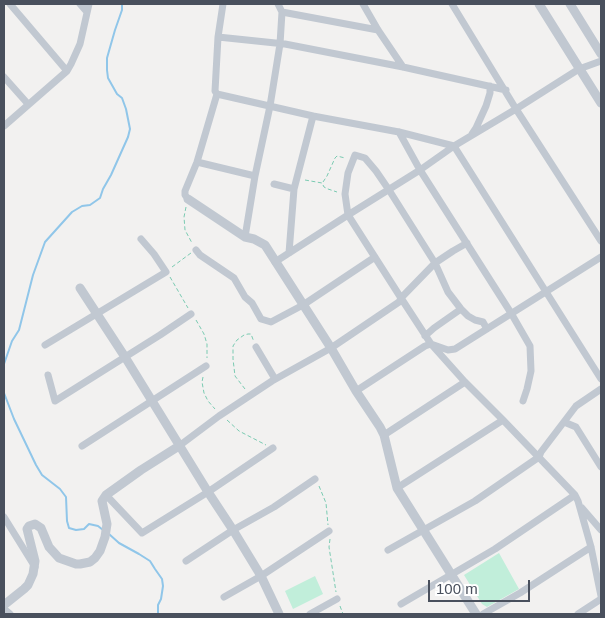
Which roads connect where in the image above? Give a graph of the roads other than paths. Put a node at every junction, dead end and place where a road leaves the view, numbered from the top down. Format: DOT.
graph roads {
  1 [pos="10,4"];
  2 [pos="80,4"];
  3 [pos="89,4"];
  4 [pos="223,4"];
  5 [pos="278,4"];
  6 [pos="363,4"];
  7 [pos="452,4"];
  8 [pos="539,4"];
  9 [pos="570,4"];
  10 [pos="87,12"];
  11 [pos="282,12"];
  12 [pos="378,30"];
  13 [pos="218,37"];
  14 [pos="280,44"];
  15 [pos="601,54"];
  16 [pos="601,61"];
  17 [pos="403,67"];
  18 [pos="579,69"];
  19 [pos="67,70"];
  20 [pos="4,77"];
  21 [pos="490,86"];
  22 [pos="506,90"];
  23 [pos="217,94"];
  24 [pos="601,103"];
  25 [pos="28,104"];
  26 [pos="270,106"];
  27 [pos="516,109"];
  28 [pos="312,116"];
  29 [pos="4,126"];
  30 [pos="399,132"];
  31 [pos="470,136"];
  32 [pos="454,146"];
  33 [pos="197,162"];
  34 [pos="420,170"];
  35 [pos="255,176"];
  36 [pos="274,184"];
  37 [pos="294,189"];
  38 [pos="389,190"];
  39 [pos="188,199"];
  40 [pos="348,215"];
  41 [pos="245,237"];
  42 [pos="141,239"];
  43 [pos="601,242"];
  44 [pos="467,243"];
  45 [pos="196,250"];
  46 [pos="289,253"];
  47 [pos="375,257"];
  48 [pos="601,257"];
  49 [pos="275,262"];
  50 [pos="435,263"];
  51 [pos="80,288"];
  52 [pos="546,291"];
  53 [pos="400,298"];
  54 [pos="303,305"];
  55 [pos="461,309"];
  56 [pos="511,313"];
  57 [pos="97,314"];
  58 [pos="191,314"];
  59 [pos="487,329"];
  60 [pos="425,336"];
  61 [pos="431,344"];
  62 [pos="45,345"];
  63 [pos="256,347"];
  64 [pos="331,348"];
  65 [pos="125,357"];
  66 [pos="206,366"];
  67 [pos="48,375"];
  68 [pos="274,379"];
  69 [pos="601,379"];
  70 [pos="465,382"];
  71 [pos="601,389"];
  72 [pos="356,391"];
  73 [pos="151,401"];
  74 [pos="523,401"];
  75 [pos="503,420"];
  76 [pos="564,422"];
  77 [pos="384,434"];
  78 [pos="82,446"];
  79 [pos="179,446"];
  80 [pos="273,448"];
  81 [pos="539,457"];
  82 [pos="601,467"];
  83 [pos="315,479"];
  84 [pos="397,488"];
  85 [pos="208,492"];
  86 [pos="106,495"];
  87 [pos="575,495"];
  88 [pos="580,506"];
  89 [pos="4,517"];
  90 [pos="233,530"];
  91 [pos="424,530"];
  92 [pos="601,530"];
  93 [pos="329,531"];
  94 [pos="591,547"];
  95 [pos="388,550"];
  96 [pos="186,561"];
  97 [pos="35,567"];
  98 [pos="451,574"];
  99 [pos="261,576"];
  100 [pos="224,597"];
  101 [pos="601,598"];
  102 [pos="337,599"];
  103 [pos="401,604"];
  104 [pos="4,605"];
  105 [pos="4,609"];
  106 [pos="10,614"];
  107 [pos="279,614"];
  108 [pos="310,614"];
  109 [pos="476,614"];
  110 [pos="483,614"];
  111 [pos="578,614"];
  1 -- 19 [label="street"];
  2 -- 10 [label="street"];
  3 -- 10 [label="street"];
  4 -- 13 [label="street"];
  5 -- 11 [label="street"];
  6 -- 12 [label="street"];
  7 -- 22 [label="street"];
  8 -- 18 [label="street"];
  9 -- 15 [label="street"];
  10 -- 19 [label="street"];
  11 -- 12 [label="street"];
  11 -- 14 [label="street"];
  12 -- 17 [label="street"];
  13 -- 14 [label="street"];
  13 -- 23 [label="street"];
  14 -- 17 [label="street"];
  14 -- 26 [label="street"];
  16 -- 18 [label="street"];
  17 -- 21 [label="street"];
  18 -- 24 [label="street"];
  18 -- 27 [label="street"];
  19 -- 25 [label="street"];
  20 -- 25 [label="street"];
  21 -- 22 [label="street"];
  21 -- 31 [label="street"];
  22 -- 27 [label="street"];
  23 -- 26 [label="street"];
  23 -- 33 [label="street"];
  25 -- 29 [label="street"];
  26 -- 28 [label="street"];
  26 -- 35 [label="street"];
  27 -- 31 [label="street"];
  27 -- 43 [label="street"];
  28 -- 30 [label="street"];
  28 -- 37 [label="street"];
  30 -- 32 [label="street"];
  30 -- 34 [label="street"];
  31 -- 32 [label="street"];
  32 -- 34 [label="street"];
  32 -- 52 [label="street"];
  33 -- 35 [label="street"];
  33 -- 39 [label="street"];
  34 -- 38 [label="street"];
  34 -- 44 [label="street"];
  35 -- 41 [label="street"];
  36 -- 37 [label="street"];
  37 -- 46 [label="street"];
  38 -- 40 [label="street"];
  38 -- 40 [label="street"];
  38 -- 50 [label="street"];
  39 -- 41 [label="street"];
  40 -- 46 [label="street"];
  40 -- 47 [label="street"];
  41 -- 49 [label="street"];
  42 -- 57 [label="street"];
  44 -- 50 [label="street"];
  44 -- 56 [label="street"];
  45 -- 54 [label="street"];
  46 -- 49 [label="street"];
  47 -- 53 [label="street"];
  47 -- 54 [label="street"];
  48 -- 52 [label="street"];
  49 -- 54 [label="street"];
  50 -- 53 [label="street"];
  50 -- 55 [label="street"];
  51 -- 57 [label="street"];
  52 -- 56 [label="street"];
  52 -- 69 [label="street"];
  53 -- 60 [label="street"];
  53 -- 64 [label="street"];
  54 -- 64 [label="street"];
  55 -- 59 [label="street"];
  55 -- 60 [label="street"];
  56 -- 59 [label="street"];
  56 -- 74 [label="street"];
  57 -- 62 [label="street"];
  57 -- 65 [label="street"];
  58 -- 65 [label="street"];
  59 -- 61 [label="street"];
  60 -- 61 [label="street"];
  61 -- 70 [label="street"];
  61 -- 72 [label="street"];
  63 -- 68 [label="street"];
  64 -- 68 [label="street"];
  64 -- 72 [label="street"];
  65 -- 67 [label="street"];
  65 -- 73 [label="street"];
  66 -- 73 [label="street"];
  68 -- 79 [label="street"];
  70 -- 75 [label="street"];
  70 -- 77 [label="street"];
  71 -- 76 [label="street"];
  72 -- 77 [label="street"];
  73 -- 78 [label="street"];
  73 -- 79 [label="street"];
  75 -- 81 [label="street"];
  75 -- 84 [label="street"];
  76 -- 81 [label="street"];
  76 -- 82 [label="street"];
  77 -- 84 [label="street"];
  79 -- 85 [label="street"];
  79 -- 86 [label="street"];
  80 -- 85 [label="street"];
  81 -- 87 [label="street"];
  81 -- 91 [label="street"];
  83 -- 90 [label="street"];
  84 -- 91 [label="street"];
  85 -- 86 [label="street"];
  85 -- 90 [label="street"];
  86 -- 97 [label="street"];
  87 -- 88 [label="street"];
  87 -- 98 [label="street"];
  88 -- 92 [label="street"];
  88 -- 94 [label="street"];
  89 -- 97 [label="street"];
  90 -- 96 [label="street"];
  90 -- 99 [label="street"];
  91 -- 95 [label="street"];
  91 -- 98 [label="street"];
  93 -- 99 [label="street"];
  94 -- 101 [label="street"];
  94 -- 110 [label="street"];
  97 -- 104 [label="street"];
  98 -- 103 [label="street"];
  98 -- 109 [label="street"];
  99 -- 100 [label="street"];
  99 -- 107 [label="street"];
  101 -- 111 [label="street"];
  102 -- 108 [label="street"];
  105 -- 106 [label="street"];
}
